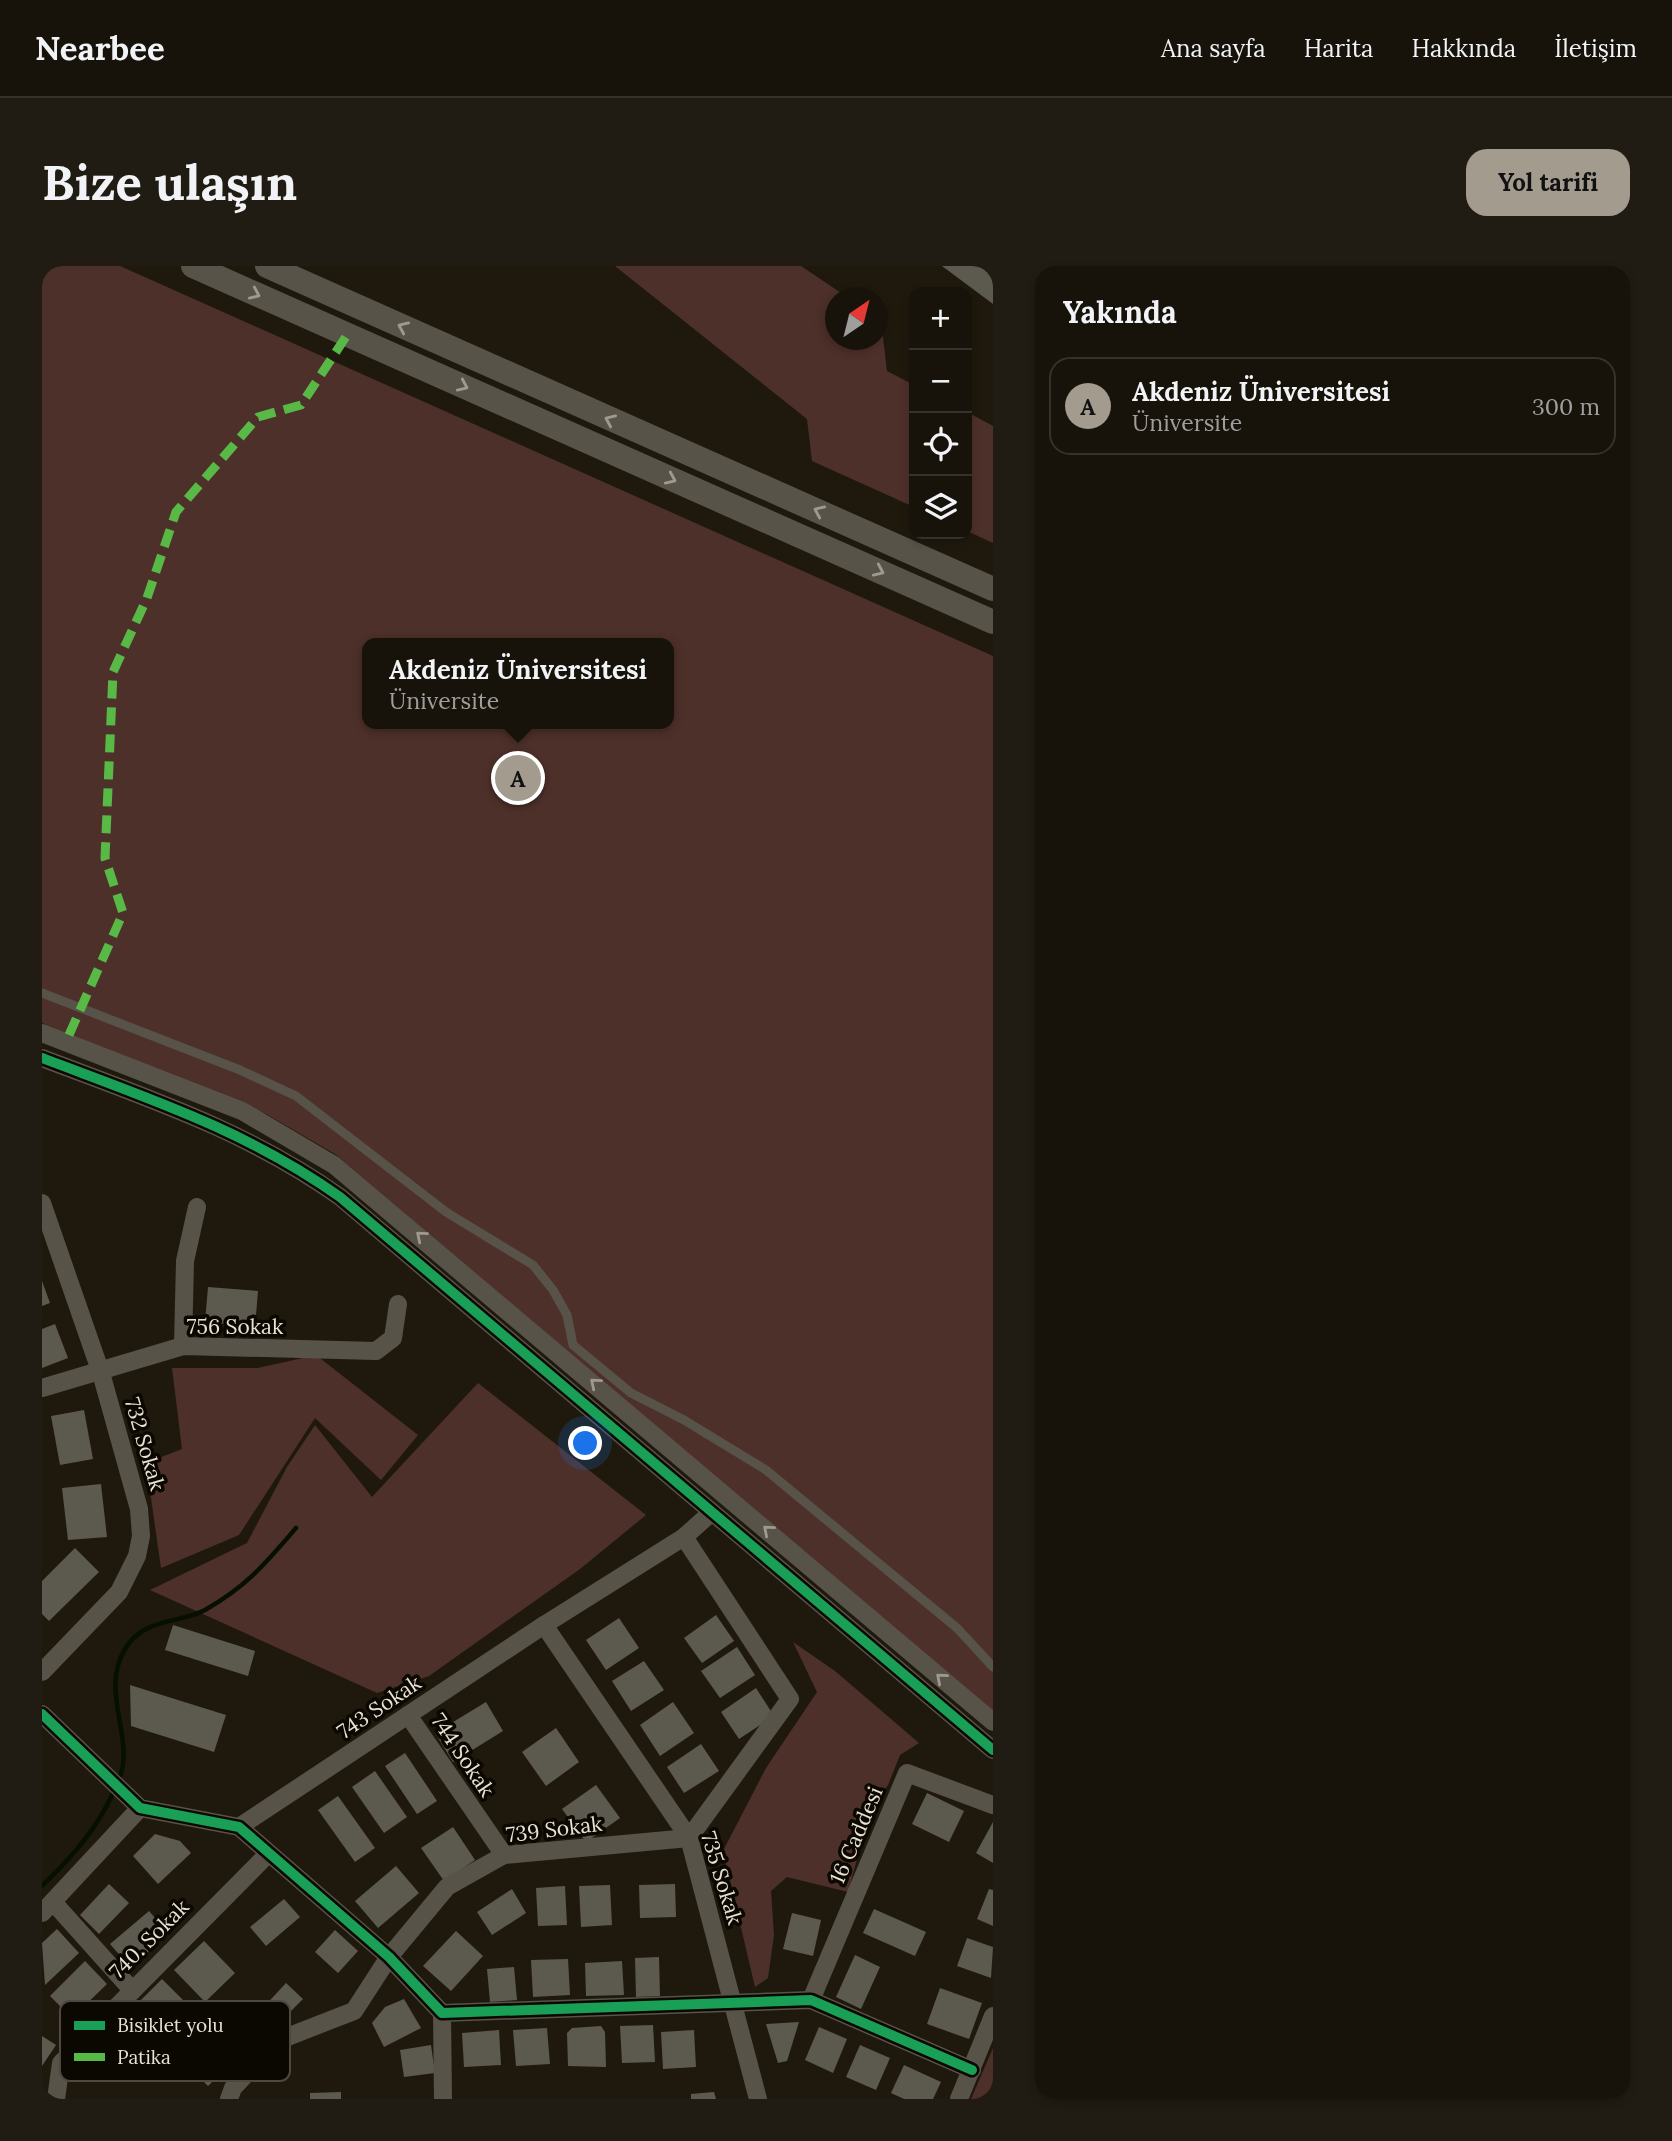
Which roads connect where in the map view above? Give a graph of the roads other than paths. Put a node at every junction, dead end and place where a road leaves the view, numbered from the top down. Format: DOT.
graph roads {
  1 [pos="193,266"];
  2 [pos="267,266"];
  3 [pos="993,589"];
  4 [pos="993,622"];
  5 [pos="42,993"];
  6 [pos="42,1033"];
  7 [pos="42,1058"];
  8 [pos="42,1203"];
  9 [pos="197,1207"];
  10 [pos="398,1304"];
  11 [pos="183,1346"];
  12 [pos="101,1373"];
  13 [pos="42,1388"];
  14 [pos="712,1512"];
  15 [pos="684,1538"];
  16 [pos="544,1625"];
  17 [pos="993,1667"];
  18 [pos="42,1672"];
  19 [pos="42,1714"];
  20 [pos="408,1715"];
  21 [pos="993,1722"];
  22 [pos="993,1750"];
  23 [pos="993,1805"];
  24 [pos="140,1808"];
  25 [pos="239,1827"];
  26 [pos="689,1838"];
  27 [pos="268,1854"];
  28 [pos="504,1855"];
  29 [pos="48,1908"];
  30 [pos="389,1957"];
  31 [pos="131,1989"];
  32 [pos="811,2000"];
  33 [pos="120,2001"];
  34 [pos="735,2002"];
  35 [pos="442,2013"];
  36 [pos="993,2016"];
  37 [pos="290,2036"];
  38 [pos="972,2070"];
  39 [pos="60,2072"];
  40 [pos="240,2081"];
  41 [pos="57,2099"];
  42 [pos="229,2099"];
  43 [pos="443,2099"];
  44 [pos="758,2099"];
  45 [pos="959,2099"];
  1 -- 4 [label="street, one-way"];
  3 -- 2 [label="street, one-way"];
  5 -- 17 [label="lane"];
  21 -- 6 [label="street, one-way"];
  7 -- 14 [label="street"];
  8 -- 12 [label="street, 732 Sokak"];
  9 -- 11 [label="street"];
  10 -- 11 [label="street, 756 Sokak"];
  11 -- 12 [label="street, 756 Sokak"];
  12 -- 13 [label="street, 756 Sokak"];
  12 -- 18 [label="street, 732 Sokak"];
  14 -- 15 [label="street, 743 Sokak"];
  14 -- 22 [label="street"];
  15 -- 16 [label="street, 743 Sokak"];
  15 -- 26 [label="street"];
  16 -- 20 [label="street, 743 Sokak"];
  16 -- 26 [label="street, 735 Sokak"];
  19 -- 24 [label="street"];
  20 -- 25 [label="street, 743 Sokak"];
  20 -- 28 [label="street, 744 Sokak"];
  23 -- 32 [label="street, 16 Caddesi"];
  24 -- 25 [label="street"];
  24 -- 29 [label="street"];
  25 -- 27 [label="street"];
  26 -- 28 [label="street, 739 Sokak"];
  26 -- 34 [label="street, 735 Sokak"];
  27 -- 30 [label="street"];
  27 -- 31 [label="street, 740. Sokak"];
  28 -- 30 [label="street, 739 Sokak"];
  29 -- 31 [label="street"];
  30 -- 35 [label="street"];
  30 -- 37 [label="street, 739 Sokak"];
  31 -- 33 [label="street, 740. Sokak"];
  32 -- 34 [label="street"];
  32 -- 38 [label="street"];
  34 -- 35 [label="street"];
  34 -- 44 [label="street, 735 Sokak"];
  35 -- 43 [label="street"];
  36 -- 38 [label="street"];
  38 -- 45 [label="street"];
  39 -- 41 [label="street, 740. Sokak"];
  40 -- 42 [label="street, 739 Sokak"];
}
